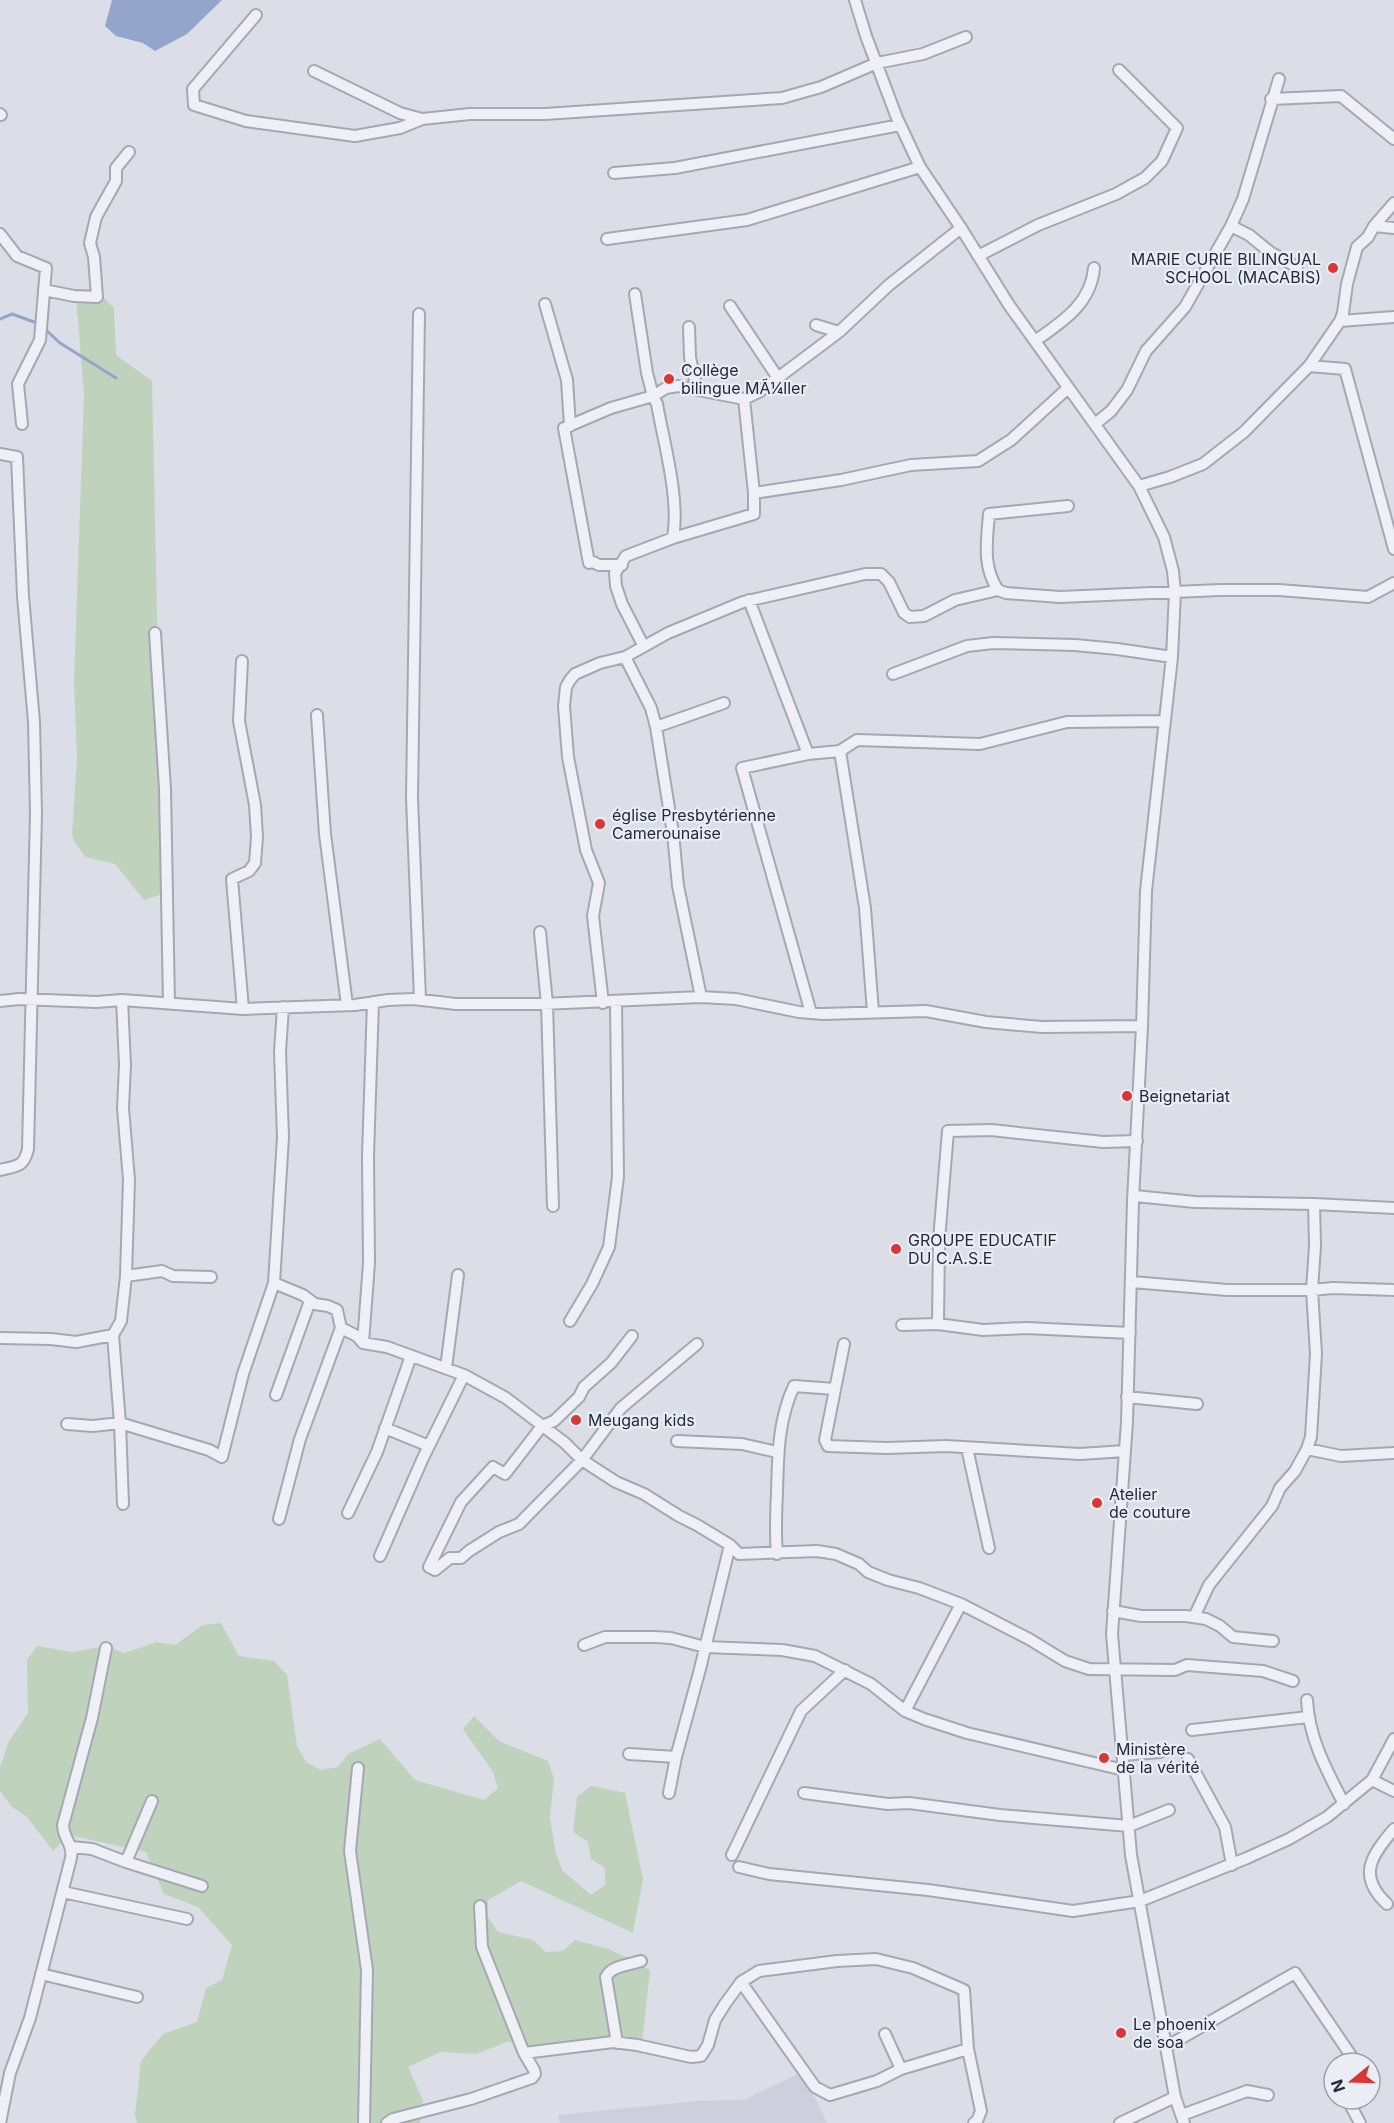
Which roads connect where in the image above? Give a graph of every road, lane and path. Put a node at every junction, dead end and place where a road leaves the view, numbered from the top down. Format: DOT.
graph roads {
  1 [pos="855,0"];
  2 [pos="256,15"];
  3 [pos="966,36"];
  4 [pos="877,63"];
  5 [pos="1119,70"];
  6 [pos="314,71"];
  7 [pos="1279,79"];
  8 [pos="1271,99"];
  9 [pos="422,119"];
  10 [pos="900,125"];
  11 [pos="1394,139"];
  12 [pos="129,152"];
  13 [pos="920,167"];
  14 [pos="614,173"];
  15 [pos="1394,203"];
  16 [pos="1231,226"];
  17 [pos="1374,226"];
  18 [pos="961,228"];
  19 [pos="1394,228"];
  20 [pos="0,234"];
  21 [pos="606,239"];
  22 [pos="978,255"];
  23 [pos="1297,267"];
  24 [pos="1094,268"];
  25 [pos="44,290"];
  26 [pos="635,294"];
  27 [pos="546,304"];
  28 [pos="730,306"];
  29 [pos="419,314"];
  30 [pos="1394,317"];
  31 [pos="1340,321"];
  32 [pos="816,325"];
  33 [pos="689,327"];
  34 [pos="839,332"];
  35 [pos="1035,341"];
  36 [pos="1309,366"];
  37 [pos="778,378"];
  38 [pos="1068,388"];
  39 [pos="697,390"];
  40 [pos="653,396"];
  41 [pos="744,399"];
  42 [pos="22,424"];
  43 [pos="1095,424"];
  44 [pos="570,426"];
  45 [pos="0,454"];
  46 [pos="1138,486"];
  47 [pos="754,493"];
  48 [pos="1068,506"];
  49 [pos="673,538"];
  50 [pos="1394,549"];
  51 [pos="622,565"];
  52 [pos="1394,583"];
  53 [pos="998,590"];
  54 [pos="1175,592"];
  55 [pos="749,600"];
  56 [pos="155,633"];
  57 [pos="643,645"];
  58 [pos="625,657"];
  59 [pos="1172,657"];
  60 [pos="242,661"];
  61 [pos="893,674"];
  62 [pos="724,703"];
  63 [pos="317,715"];
  64 [pos="1164,721"];
  65 [pos="656,727"];
  66 [pos="840,751"];
  67 [pos="808,754"];
  68 [pos="540,932"];
  69 [pos="701,997"];
  70 [pos="33,999"];
  71 [pos="420,999"];
  72 [pos="122,1000"];
  73 [pos="0,1001"];
  74 [pos="373,1002"];
  75 [pos="616,1002"];
  76 [pos="169,1003"];
  77 [pos="603,1003"];
  78 [pos="547,1004"];
  79 [pos="347,1005"];
  80 [pos="283,1007"];
  81 [pos="243,1009"];
  82 [pos="811,1012"];
  83 [pos="873,1012"];
  84 [pos="1142,1026"];
  85 [pos="1137,1141"];
  86 [pos="0,1170"];
  87 [pos="1135,1196"];
  88 [pos="1314,1204"];
  89 [pos="553,1206"];
  90 [pos="1394,1208"];
  91 [pos="458,1275"];
  92 [pos="126,1276"];
  93 [pos="211,1276"];
  94 [pos="1132,1282"];
  95 [pos="274,1283"];
  96 [pos="1312,1290"];
  97 [pos="1394,1290"];
  98 [pos="310,1301"];
  99 [pos="570,1321"];
  100 [pos="938,1324"];
  101 [pos="902,1325"];
  102 [pos="341,1328"];
  103 [pos="1130,1333"];
  104 [pos="113,1335"];
  105 [pos="632,1336"];
  106 [pos="0,1338"];
  107 [pos="363,1343"];
  108 [pos="697,1344"];
  109 [pos="844,1344"];
  110 [pos="411,1356"];
  111 [pos="446,1368"];
  112 [pos="465,1375"];
  113 [pos="835,1389"];
  114 [pos="276,1395"];
  115 [pos="1127,1397"];
  116 [pos="1197,1404"];
  117 [pos="120,1423"];
  118 [pos="67,1424"];
  119 [pos="542,1426"];
  120 [pos="385,1428"];
  121 [pos="677,1440"];
  122 [pos="429,1446"];
  123 [pos="967,1448"];
  124 [pos="1307,1449"];
  125 [pos="1125,1451"];
  126 [pos="777,1452"];
  127 [pos="1394,1453"];
  128 [pos="582,1460"];
  129 [pos="123,1504"];
  130 [pos="348,1513"];
  131 [pos="279,1519"];
  132 [pos="730,1545"];
  133 [pos="989,1548"];
  134 [pos="777,1554"];
  135 [pos="380,1556"];
  136 [pos="961,1604"];
  137 [pos="1113,1611"];
  138 [pos="1194,1617"];
  139 [pos="1273,1641"];
  140 [pos="584,1645"];
  141 [pos="705,1647"];
  142 [pos="106,1648"];
  143 [pos="845,1670"];
  144 [pos="1115,1670"];
  145 [pos="1293,1681"];
  146 [pos="1307,1701"];
  147 [pos="905,1711"];
  148 [pos="1308,1717"];
  149 [pos="1192,1730"];
  150 [pos="1394,1739"];
  151 [pos="1160,1752"];
  152 [pos="629,1754"];
  153 [pos="1122,1755"];
  154 [pos="676,1757"];
  155 [pos="1188,1759"];
  156 [pos="358,1768"];
  157 [pos="1124,1770"];
  158 [pos="1372,1780"];
  159 [pos="1394,1791"];
  160 [pos="669,1793"];
  161 [pos="804,1793"];
  162 [pos="152,1801"];
  163 [pos="1344,1804"];
  164 [pos="1169,1810"];
  165 [pos="1129,1826"];
  166 [pos="1394,1829"];
  167 [pos="71,1847"];
  168 [pos="732,1855"];
  169 [pos="126,1862"];
  170 [pos="1232,1865"];
  171 [pos="739,1867"];
  172 [pos="202,1886"];
  173 [pos="63,1892"];
  174 [pos="1140,1901"];
  175 [pos="1387,1904"];
  176 [pos="480,1906"];
  177 [pos="187,1919"];
  178 [pos="641,1961"];
  179 [pos="41,1974"];
  180 [pos="741,1982"];
  181 [pos="136,1997"];
  182 [pos="885,2034"];
  183 [pos="617,2043"];
  184 [pos="1166,2047"];
  185 [pos="968,2049"];
  186 [pos="1348,2051"];
  187 [pos="524,2053"];
  188 [pos="901,2069"];
  189 [pos="1268,2095"];
  190 [pos="1175,2097"];
  191 [pos="981,2111"];
  192 [pos="1183,2119"];
  193 [pos="0,2123"];
  194 [pos="364,2123"];
  195 [pos="387,2123"];
  196 [pos="974,2123"];
  197 [pos="987,2123"];
  198 [pos="1120,2123"];
  1 -- 4 [label="street"];
  2 -- 9 [label="street"];
  3 -- 4 [label="street"];
  4 -- 9 [label="street"];
  4 -- 10 [label="street"];
  5 -- 22 [label="street"];
  6 -- 9 [label="street"];
  7 -- 8 [label="street"];
  8 -- 11 [label="street"];
  8 -- 16 [label="street"];
  10 -- 13 [label="street"];
  10 -- 14 [label="street"];
  12 -- 25 [label="street"];
  13 -- 18 [label="street"];
  13 -- 21 [label="street"];
  15 -- 17 [label="street"];
  16 -- 23 [label="street"];
  16 -- 43 [label="street"];
  17 -- 19 [label="street"];
  17 -- 31 [label="street"];
  18 -- 22 [label="street"];
  18 -- 34 [label="street"];
  20 -- 25 [label="street"];
  22 -- 35 [label="street"];
  24 -- 35 [label="street"];
  25 -- 42 [label="street"];
  26 -- 40 [label="street"];
  27 -- 44 [label="street"];
  28 -- 37 [label="street"];
  29 -- 71 [label="street"];
  30 -- 31 [label="street"];
  31 -- 36 [label="street"];
  32 -- 34 [label="street"];
  33 -- 39 [label="street"];
  34 -- 37 [label="street"];
  35 -- 38 [label="street"];
  36 -- 46 [label="street"];
  36 -- 50 [label="street"];
  37 -- 41 [label="street"];
  38 -- 43 [label="street"];
  38 -- 47 [label="street"];
  39 -- 40 [label="street"];
  39 -- 41 [label="street"];
  40 -- 44 [label="street"];
  40 -- 49 [label="street"];
  41 -- 47 [label="street"];
  43 -- 46 [label="street"];
  44 -- 51 [label="street"];
  45 -- 70 [label="street"];
  46 -- 54 [label="street"];
  47 -- 49 [label="street"];
  48 -- 53 [label="street"];
  49 -- 51 [label="street"];
  51 -- 57 [label="street"];
  52 -- 54 [label="street"];
  53 -- 54 [label="street"];
  53 -- 55 [label="street"];
  54 -- 59 [label="street"];
  55 -- 57 [label="street"];
  55 -- 67 [label="street"];
  56 -- 76 [label="street"];
  57 -- 58 [label="street"];
  58 -- 65 [label="street"];
  58 -- 77 [label="street"];
  59 -- 61 [label="street"];
  59 -- 64 [label="street"];
  60 -- 81 [label="street"];
  62 -- 65 [label="street"];
  63 -- 79 [label="street"];
  64 -- 66 [label="street"];
  64 -- 84 [label="street"];
  65 -- 69 [label="street"];
  66 -- 67 [label="street"];
  66 -- 83 [label="street"];
  67 -- 82 [label="street"];
  68 -- 78 [label="street"];
  69 -- 75 [label="street"];
  69 -- 82 [label="street"];
  70 -- 72 [label="street"];
  70 -- 73 [label="street"];
  70 -- 86 [label="street"];
  71 -- 74 [label="street"];
  71 -- 78 [label="street"];
  72 -- 76 [label="street"];
  72 -- 92 [label="street"];
  74 -- 79 [label="street"];
  74 -- 107 [label="street"];
  75 -- 77 [label="street"];
  75 -- 99 [label="street"];
  76 -- 81 [label="street"];
  77 -- 78 [label="street"];
  78 -- 89 [label="street"];
  79 -- 80 [label="street"];
  80 -- 81 [label="street"];
  80 -- 95 [label="street"];
  82 -- 83 [label="street"];
  83 -- 84 [label="street"];
  84 -- 85 [label="street"];
  85 -- 87 [label="street"];
  85 -- 100 [label="street"];
  87 -- 88 [label="street"];
  87 -- 94 [label="street"];
  88 -- 90 [label="street"];
  88 -- 96 [label="street"];
  91 -- 111 [label="street"];
  92 -- 93 [label="street"];
  92 -- 104 [label="street"];
  94 -- 96 [label="street"];
  94 -- 103 [label="street"];
  95 -- 98 [label="street"];
  95 -- 117 [label="street"];
  96 -- 97 [label="street"];
  96 -- 124 [label="street"];
  98 -- 102 [label="street"];
  98 -- 114 [label="street"];
  100 -- 101 [label="street"];
  100 -- 103 [label="street"];
  102 -- 107 [label="street"];
  102 -- 131 [label="street"];
  103 -- 115 [label="street"];
  104 -- 106 [label="street"];
  104 -- 117 [label="street"];
  105 -- 119 [label="street"];
  107 -- 110 [label="street"];
  108 -- 128 [label="street"];
  109 -- 113 [label="street"];
  110 -- 111 [label="street"];
  110 -- 120 [label="street"];
  111 -- 112 [label="street"];
  112 -- 119 [label="street"];
  112 -- 122 [label="street"];
  113 -- 123 [label="street"];
  113 -- 126 [label="street"];
  115 -- 116 [label="street"];
  115 -- 125 [label="street"];
  117 -- 118 [label="street"];
  117 -- 129 [label="street"];
  119 -- 128 [label="street"];
  119 -- 128 [label="street"];
  120 -- 122 [label="street"];
  120 -- 130 [label="street"];
  121 -- 126 [label="street"];
  122 -- 135 [label="street"];
  123 -- 125 [label="street"];
  123 -- 133 [label="street"];
  124 -- 127 [label="street"];
  124 -- 138 [label="street"];
  125 -- 137 [label="street"];
  126 -- 134 [label="street"];
  128 -- 132 [label="street"];
  132 -- 134 [label="street"];
  132 -- 141 [label="street"];
  134 -- 136 [label="street"];
  136 -- 144 [label="street"];
  136 -- 147 [label="street"];
  137 -- 138 [label="street"];
  137 -- 144 [label="street"];
  138 -- 139 [label="street"];
  140 -- 141 [label="street"];
  141 -- 143 [label="street"];
  141 -- 154 [label="street"];
  142 -- 167 [label="street"];
  143 -- 147 [label="street"];
  143 -- 168 [label="street"];
  144 -- 145 [label="street"];
  144 -- 153 [label="street"];
  146 -- 148 [label="street"];
  147 -- 157 [label="street"];
  148 -- 149 [label="street"];
  148 -- 163 [label="street"];
  150 -- 158 [label="street"];
  151 -- 153 [label="street"];
  152 -- 154 [label="street"];
  153 -- 157 [label="street"];
  154 -- 160 [label="street"];
  155 -- 170 [label="street"];
  156 -- 194 [label="street"];
  157 -- 165 [label="street"];
  158 -- 159 [label="street"];
  158 -- 163 [label="street"];
  161 -- 165 [label="street"];
  162 -- 169 [label="street"];
  163 -- 170 [label="street"];
  164 -- 165 [label="street"];
  165 -- 174 [label="street"];
  166 -- 175 [label="street"];
  167 -- 169 [label="street"];
  167 -- 173 [label="street"];
  169 -- 172 [label="street"];
  170 -- 174 [label="street"];
  171 -- 174 [label="street"];
  173 -- 177 [label="street"];
  173 -- 179 [label="street"];
  174 -- 184 [label="street"];
  176 -- 187 [label="street"];
  178 -- 183 [label="street"];
  179 -- 181 [label="street"];
  179 -- 193 [label="street"];
  180 -- 183 [label="street"];
  180 -- 185 [label="street"];
  180 -- 188 [label="street"];
  182 -- 188 [label="street"];
  183 -- 187 [label="street"];
  184 -- 186 [label="street"];
  184 -- 190 [label="street"];
  185 -- 188 [label="street"];
  185 -- 191 [label="street"];
  187 -- 195 [label="street"];
  189 -- 192 [label="street"];
  190 -- 192 [label="street"];
  190 -- 198 [label="street"];
  191 -- 196 [label="street"];
  191 -- 197 [label="street"];
}
